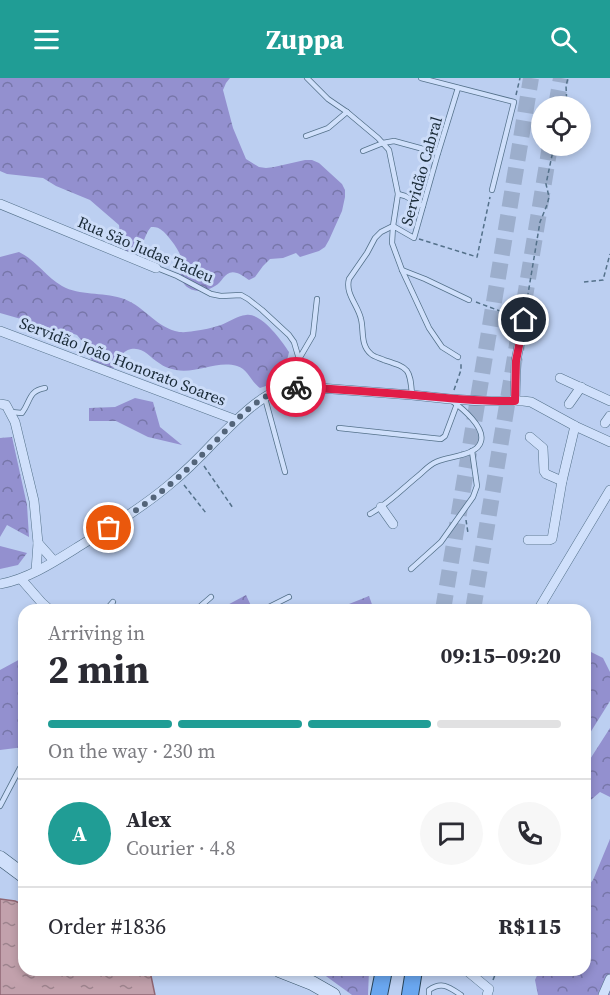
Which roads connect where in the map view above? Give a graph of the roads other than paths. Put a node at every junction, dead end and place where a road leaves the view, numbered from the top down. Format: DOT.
graph roads {
  1 [pos="307,78"];
  2 [pos="421,78"];
  3 [pos="458,88"];
  4 [pos="347,112"];
  5 [pos="306,136"];
  6 [pos="383,143"];
  7 [pos="363,151"];
  8 [pos="438,153"];
  9 [pos="492,190"];
  10 [pos="398,194"];
  11 [pos="0,204"];
  12 [pos="423,206"];
  13 [pos="393,226"];
  14 [pos="156,268"];
  15 [pos="402,270"];
  16 [pos="317,298"];
  17 [pos="470,300"];
  18 [pos="524,320"];
  19 [pos="0,331"];
  20 [pos="458,357"];
  21 [pos="299,359"];
  22 [pos="560,378"];
  23 [pos="293,387"];
  24 [pos="581,387"];
  25 [pos="45,388"];
  26 [pos="412,395"];
  27 [pos="265,398"];
  28 [pos="515,401"];
  29 [pos="610,401"];
  30 [pos="453,402"];
  31 [pos="0,404"];
  32 [pos="569,404"];
  33 [pos="11,412"];
  34 [pos="236,420"];
  35 [pos="574,426"];
  36 [pos="339,428"];
  37 [pos="530,437"];
  38 [pos="610,442"];
  39 [pos="472,451"];
  40 [pos="285,472"];
  41 [pos="562,481"];
  42 [pos="610,490"];
  43 [pos="381,507"];
  44 [pos="370,514"];
  45 [pos="393,524"];
  46 [pos="528,540"];
  47 [pos="38,543"];
  48 [pos="54,561"];
  49 [pos="411,569"];
  50 [pos="36,571"];
  51 [pos="21,579"];
  52 [pos="1,585"];
  53 [pos="211,597"];
  54 [pos="289,597"];
  55 [pos="43,604"];
  56 [pos="203,604"];
  57 [pos="275,604"];
  58 [pos="542,604"];
  59 [pos="18,772"];
  60 [pos="0,806"];
  61 [pos="0,858"];
  62 [pos="18,872"];
  63 [pos="294,976"];
  64 [pos="383,976"];
  65 [pos="413,976"];
  66 [pos="472,976"];
  67 [pos="610,980"];
  68 [pos="488,992"];
  69 [pos="333,995"];
  70 [pos="379,995"];
  71 [pos="410,995"];
  72 [pos="429,995"];
  73 [pos="461,995"];
  74 [pos="603,995"];
  1 -- 4 [label="lane"];
  2 -- 3 [label="lane"];
  3 -- 8 [label="lane, Servidão Cabral"];
  3 -- 9 [label="lane"];
  4 -- 5 [label="lane"];
  4 -- 6 [label="lane"];
  6 -- 7 [label="lane"];
  6 -- 8 [label="lane"];
  6 -- 10 [label="lane"];
  8 -- 12 [label="lane, Servidão Cabral"];
  10 -- 12 [label="lane"];
  10 -- 13 [label="lane"];
  11 -- 14 [label="street, Rua São Judas Tadeu"];
  12 -- 13 [label="lane, Servidão Cabral"];
  13 -- 15 [label="lane"];
  13 -- 26 [label="lane"];
  14 -- 21 [label="lane, Rua São Judas Tadeu"];
  15 -- 17 [label="lane"];
  15 -- 20 [label="lane"];
  16 -- 21 [label="lane"];
  18 -- 28 [label="street"];
  19 -- 34 [label="street, Servidão João Honorato Soares"];
  21 -- 23 [label="lane"];
  22 -- 24 [label="street"];
  23 -- 26 [label="street"];
  23 -- 27 [label="street"];
  24 -- 29 [label="street"];
  24 -- 32 [label="street"];
  25 -- 33 [label="lane"];
  26 -- 30 [label="street"];
  27 -- 34 [label="street"];
  27 -- 40 [label="lane"];
  28 -- 30 [label="street"];
  28 -- 35 [label="street"];
  30 -- 36 [label="lane"];
  30 -- 39 [label="lane"];
  31 -- 33 [label="street"];
  33 -- 47 [label="street"];
  34 -- 48 [label="street"];
  35 -- 38 [label="street"];
  35 -- 41 [label="street"];
  37 -- 41 [label="street"];
  39 -- 43 [label="lane"];
  39 -- 49 [label="lane"];
  41 -- 46 [label="street"];
  42 -- 58 [label="street"];
  43 -- 44 [label="lane"];
  43 -- 45 [label="street"];
  47 -- 48 [label="street"];
  47 -- 50 [label="street"];
  48 -- 50 [label="street"];
  50 -- 51 [label="street"];
  51 -- 52 [label="street"];
  51 -- 55 [label="street"];
  53 -- 56 [label="lane"];
  54 -- 57 [label="lane"];
  59 -- 60 [label="lane"];
  61 -- 62 [label="main road"];
  63 -- 69 [label="main road"];
  64 -- 70 [label="highway"];
  65 -- 71 [label="highway"];
  66 -- 68 [label="street"];
  67 -- 74 [label="street"];
  72 -- 73 [label="lane"];
}
